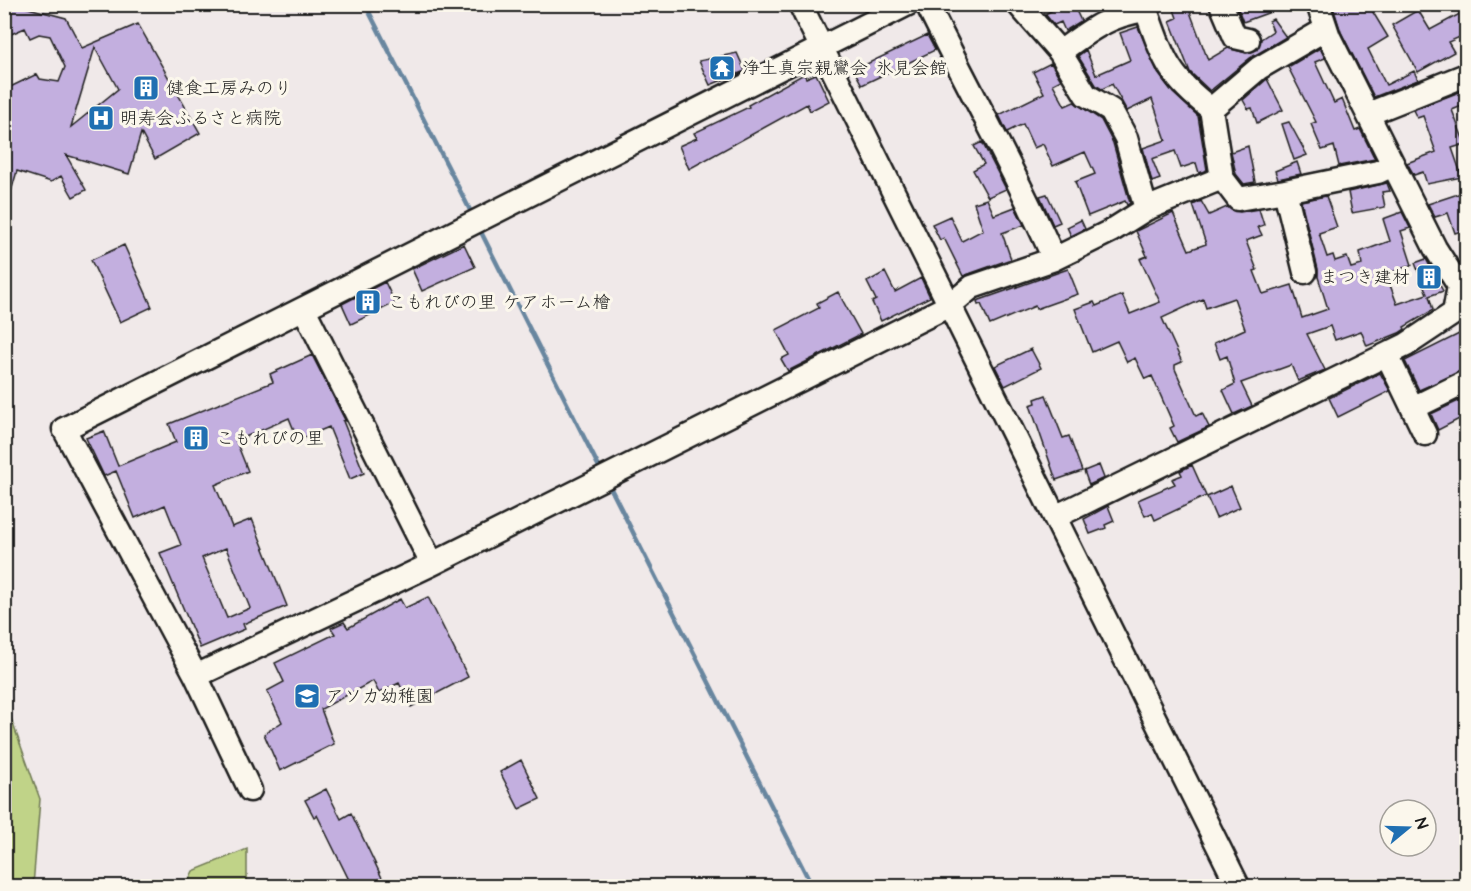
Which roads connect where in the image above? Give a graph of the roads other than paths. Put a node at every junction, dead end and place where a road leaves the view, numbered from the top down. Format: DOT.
graph roads {
  1 [pos="801,4"];
  2 [pos="908,4"];
  3 [pos="927,4"];
  4 [pos="1018,4"];
  5 [pos="1221,4"];
  6 [pos="1318,4"];
  7 [pos="1153,8"];
  8 [pos="1326,30"];
  9 [pos="1248,40"];
  10 [pos="822,48"];
  11 [pos="1060,52"];
  12 [pos="1467,75"];
  13 [pos="1211,109"];
  14 [pos="1368,114"];
  15 [pos="1393,165"];
  16 [pos="1222,178"];
  17 [pos="1286,191"];
  18 [pos="1146,208"];
  19 [pos="1054,259"];
  20 [pos="1305,272"];
  21 [pos="1463,287"];
  22 [pos="950,305"];
  23 [pos="304,310"];
  24 [pos="1387,354"];
  25 [pos="1467,382"];
  26 [pos="1413,408"];
  27 [pos="1425,434"];
  28 [pos="1055,517"];
  29 [pos="432,564"];
  30 [pos="196,676"];
  31 [pos="250,790"];
  32 [pos="1238,886"];
  1 -- 10 [label="street"];
  2 -- 10 [label="street"];
  3 -- 19 [label="street"];
  4 -- 11 [label="street"];
  5 -- 9 [label="street"];
  6 -- 8 [label="street"];
  7 -- 11 [label="street"];
  7 -- 13 [label="street"];
  8 -- 13 [label="street"];
  8 -- 14 [label="street"];
  10 -- 22 [label="street"];
  10 -- 23 [label="street"];
  11 -- 18 [label="street"];
  12 -- 14 [label="street"];
  13 -- 16 [label="street"];
  14 -- 15 [label="street"];
  15 -- 17 [label="street"];
  15 -- 21 [label="street"];
  16 -- 17 [label="street"];
  16 -- 18 [label="street"];
  17 -- 20 [label="street"];
  18 -- 19 [label="street"];
  19 -- 22 [label="street"];
  21 -- 24 [label="street"];
  22 -- 28 [label="street"];
  22 -- 29 [label="street"];
  23 -- 29 [label="street"];
  23 -- 30 [label="street"];
  24 -- 26 [label="street"];
  24 -- 28 [label="street"];
  25 -- 26 [label="street"];
  26 -- 27 [label="street"];
  28 -- 32 [label="street"];
  29 -- 30 [label="street"];
  30 -- 31 [label="street"];
}
